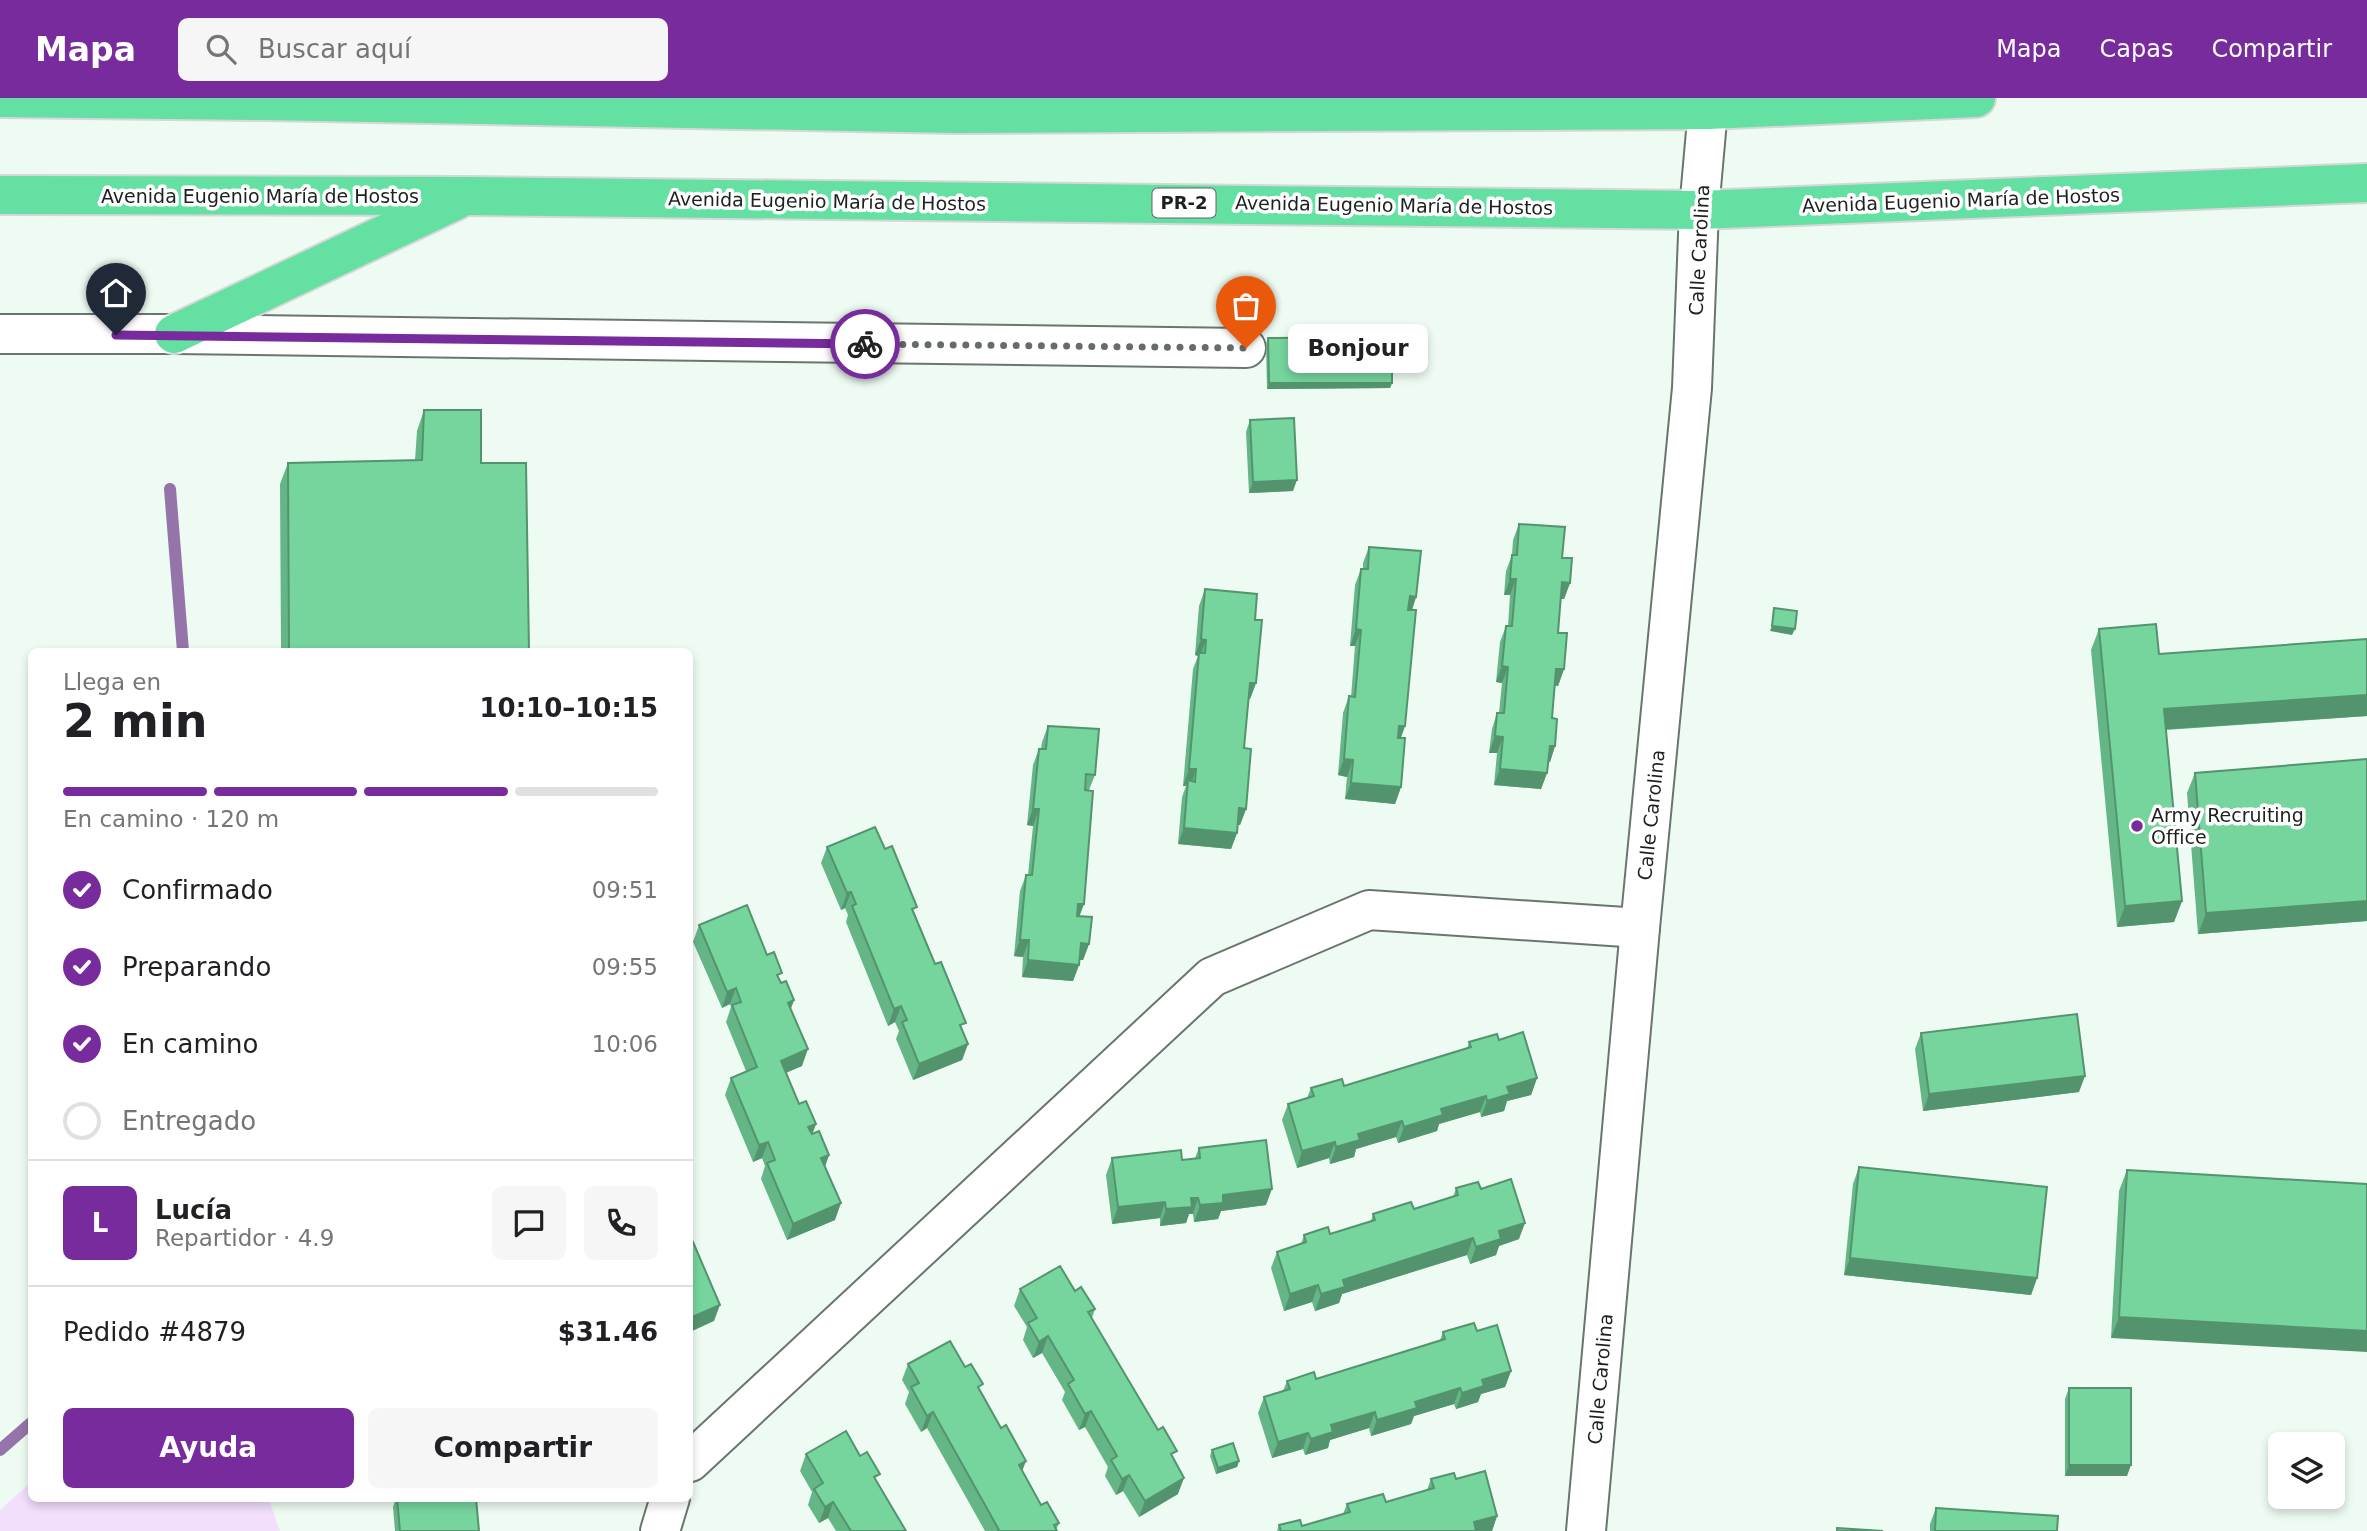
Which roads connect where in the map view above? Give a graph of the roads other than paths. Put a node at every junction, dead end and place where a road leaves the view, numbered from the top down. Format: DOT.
graph roads {
  1 [pos="0,98"];
  2 [pos="920,98"];
  3 [pos="1976,98"];
  4 [pos="267,99"];
  5 [pos="1709,104"];
  6 [pos="956,114"];
  7 [pos="2367,183"];
  8 [pos="0,195"];
  9 [pos="466,196"];
  10 [pos="1699,210"];
  11 [pos="0,334"];
  12 [pos="174,334"];
  13 [pos="1246,348"];
  14 [pos="1640,928"];
  15 [pos="693,1459"];
  16 [pos="669,1502"];
  17 [pos="660,1531"];
  18 [pos="1586,1531"];
  1 -- 4 [label="highway"];
  2 -- 6 [label="highway"];
  3 -- 5 [label="highway"];
  4 -- 6 [label="highway"];
  5 -- 6 [label="highway"];
  5 -- 10 [label="street, Calle Carolina"];
  7 -- 10 [label="highway, Avenida Eugenio María de Hostos / PR-2"];
  8 -- 9 [label="highway, Avenida Eugenio María de Hostos / PR-2"];
  9 -- 10 [label="highway, Avenida Eugenio María de Hostos / PR-2"];
  9 -- 12 [label="highway"];
  10 -- 14 [label="street, Calle Carolina"];
  11 -- 12 [label="street"];
  12 -- 13 [label="street"];
  14 -- 15 [label="street"];
  14 -- 18 [label="street, Calle Carolina"];
  16 -- 17 [label="street"];
}
